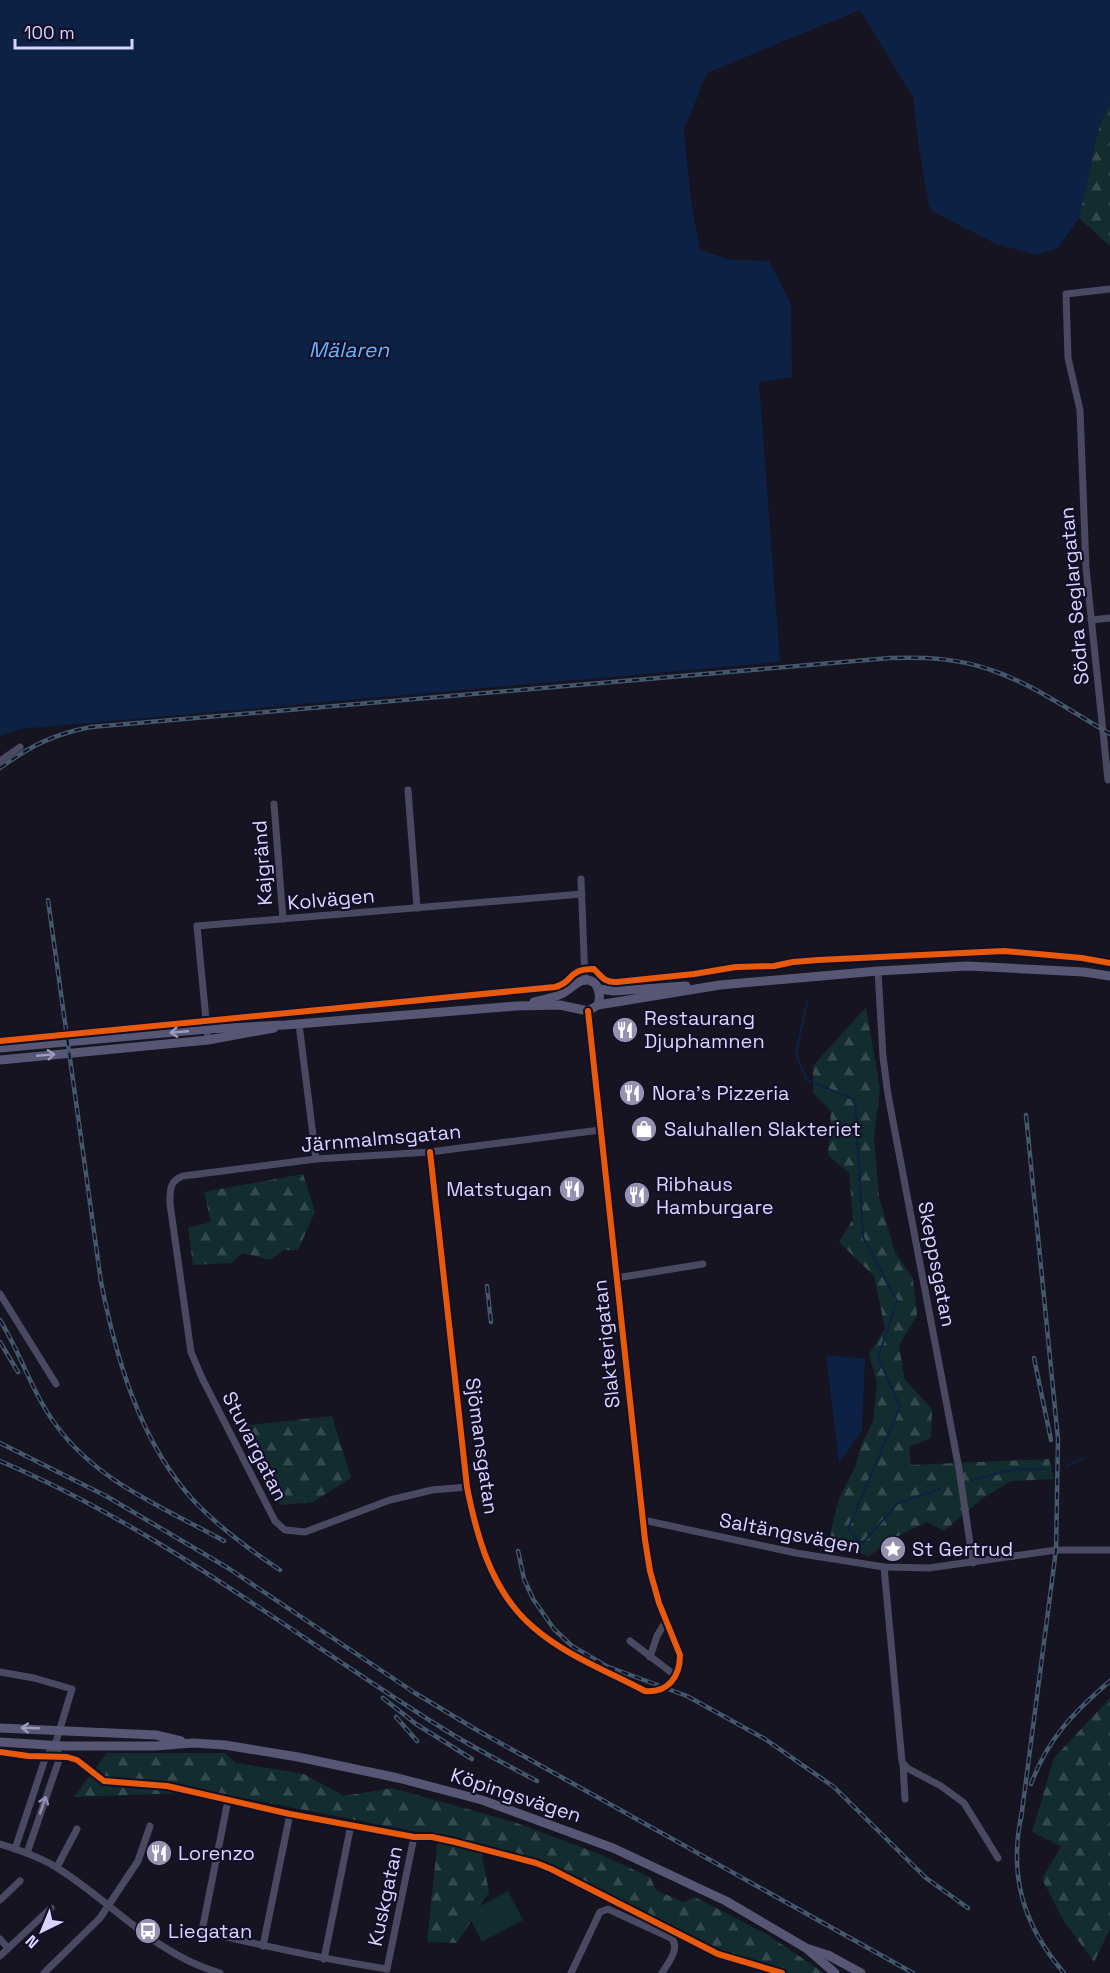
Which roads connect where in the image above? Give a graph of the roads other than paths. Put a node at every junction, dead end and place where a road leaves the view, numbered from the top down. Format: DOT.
graph roads {
  1 [pos="1110,289"];
  2 [pos="1110,618"];
  3 [pos="1091,620"];
  4 [pos="1100,712"];
  5 [pos="1110,712"];
  6 [pos="21,747"];
  7 [pos="0,761"];
  8 [pos="1108,780"];
  9 [pos="408,790"];
  10 [pos="274,804"];
  11 [pos="581,879"];
  12 [pos="582,894"];
  13 [pos="417,908"];
  14 [pos="283,919"];
  15 [pos="878,971"];
  16 [pos="1110,976"];
  17 [pos="585,981"];
  18 [pos="720,985"];
  19 [pos="572,988"];
  20 [pos="599,989"];
  21 [pos="598,1005"];
  22 [pos="516,1006"];
  23 [pos="574,1007"];
  24 [pos="588,1011"];
  25 [pos="299,1024"];
  26 [pos="285,1025"];
  27 [pos="207,1029"];
  28 [pos="207,1040"];
  29 [pos="0,1048"];
  30 [pos="0,1060"];
  31 [pos="600,1130"];
  32 [pos="430,1152"];
  33 [pos="316,1159"];
  34 [pos="171,1186"];
  35 [pos="702,1264"];
  36 [pos="616,1278"];
  37 [pos="0,1294"];
  38 [pos="56,1384"];
  39 [pos="467,1487"];
  40 [pos="643,1520"];
  41 [pos="1110,1550"];
  42 [pos="973,1563"];
  43 [pos="884,1567"];
  44 [pos="666,1621"];
  45 [pos="630,1641"];
  46 [pos="650,1657"];
  47 [pos="0,1672"];
  48 [pos="677,1672"];
  49 [pos="0,1728"];
  50 [pos="59,1729"];
  51 [pos="0,1742"];
  52 [pos="193,1743"];
  53 [pos="56,1746"];
  54 [pos="902,1761"];
  55 [pos="905,1799"];
  56 [pos="150,1826"];
  57 [pos="77,1829"];
  58 [pos="0,1844"];
  59 [pos="15,1849"];
  60 [pos="27,1853"];
  61 [pos="998,1858"];
  62 [pos="57,1867"];
  63 [pos="20,1881"];
  64 [pos="0,1900"];
  65 [pos="109,1906"];
  66 [pos="51,1908"];
  67 [pos="0,1939"];
  68 [pos="263,1946"];
  69 [pos="8,1948"];
  70 [pos="806,1948"];
  71 [pos="0,1956"];
  72 [pos="324,1959"];
  73 [pos="388,1971"];
  74 [pos="215,1972"];
  75 [pos="44,1973"];
  76 [pos="571,1973"];
  77 [pos="662,1973"];
  78 [pos="835,1973"];
  79 [pos="861,1973"];
  1 -- 3 [label="street, Södra Seglargatan"];
  2 -- 3 [label="street"];
  3 -- 4 [label="street, Södra Seglargatan"];
  4 -- 5 [label="street"];
  4 -- 8 [label="street, Södra Seglargatan"];
  6 -- 7 [label="street"];
  9 -- 13 [label="street"];
  10 -- 14 [label="street, Kajgränd"];
  11 -- 12 [label="street"];
  12 -- 13 [label="street, Kolvägen"];
  12 -- 17 [label="street"];
  13 -- 14 [label="street, Kolvägen"];
  14 -- 27 [label="street, Kolvägen"];
  15 -- 16 [label="main road"];
  15 -- 18 [label="main road"];
  15 -- 42 [label="street, Skeppsgatan"];
  17 -- 19 [label="main road"];
  17 -- 20 [label="main road"];
  18 -- 20 [label="main road"];
  18 -- 21 [label="main road"];
  19 -- 22 [label="main road"];
  19 -- 23 [label="main road"];
  20 -- 21 [label="main road"];
  21 -- 24 [label="main road"];
  22 -- 23 [label="main road"];
  22 -- 25 [label="main road"];
  23 -- 24 [label="main road"];
  24 -- 31 [label="street, Slakterigatan"];
  25 -- 26 [label="main road"];
  25 -- 33 [label="street"];
  26 -- 27 [label="main road"];
  26 -- 28 [label="main road"];
  27 -- 28 [label="street, Kolvägen"];
  27 -- 29 [label="main road, one-way"];
  30 -- 28 [label="main road, one-way"];
  31 -- 32 [label="street, Järnmalmsgatan"];
  31 -- 36 [label="street, Slakterigatan"];
  32 -- 33 [label="street, Järnmalmsgatan"];
  32 -- 39 [label="street, Sjömansgatan"];
  33 -- 34 [label="street, Järnmalmsgatan"];
  34 -- 39 [label="street, Stuvargatan"];
  35 -- 36 [label="street"];
  36 -- 40 [label="street, Slakterigatan"];
  37 -- 38 [label="street"];
  39 -- 48 [label="street, Sjömansgatan"];
  40 -- 43 [label="street, Saltängsvägen"];
  40 -- 44 [label="street, Slakterigatan"];
  41 -- 42 [label="street, Saltängsvägen"];
  42 -- 43 [label="street, Saltängsvägen"];
  43 -- 54 [label="street"];
  44 -- 46 [label="street"];
  44 -- 48 [label="street, Slakterigatan"];
  45 -- 46 [label="street"];
  46 -- 48 [label="street"];
  47 -- 50 [label="street"];
  50 -- 49 [label="main road, Köpingsvägen, one-way"];
  50 -- 52 [label="main road, Köpingsvägen"];
  50 -- 53 [label="street"];
  51 -- 53 [label="main road, Köpingsvägen"];
  52 -- 53 [label="main road, Köpingsvägen"];
  52 -- 70 [label="main road, Köpingsvägen"];
  53 -- 59 [label="street"];
  60 -- 53 [label="street, one-way"];
  54 -- 55 [label="street"];
  54 -- 61 [label="street"];
  56 -- 65 [label="street"];
  57 -- 62 [label="street"];
  58 -- 59 [label="street"];
  59 -- 60 [label="street"];
  60 -- 62 [label="street"];
  62 -- 65 [label="street"];
  63 -- 64 [label="street"];
  65 -- 74 [label="street"];
  65 -- 75 [label="street"];
  66 -- 69 [label="street"];
  67 -- 69 [label="street"];
  68 -- 68 [label="street, Kuskgatan"];
  68 -- 72 [label="street, Kuskgatan"];
  69 -- 71 [label="street"];
  70 -- 78 [label="main road, Köpingsvägen"];
  70 -- 79 [label="main road, Köpingsvägen"];
  72 -- 73 [label="street, Kuskgatan"];
  72 -- 73 [label="street, Kuskgatan"];
  76 -- 77 [label="street"];
}
